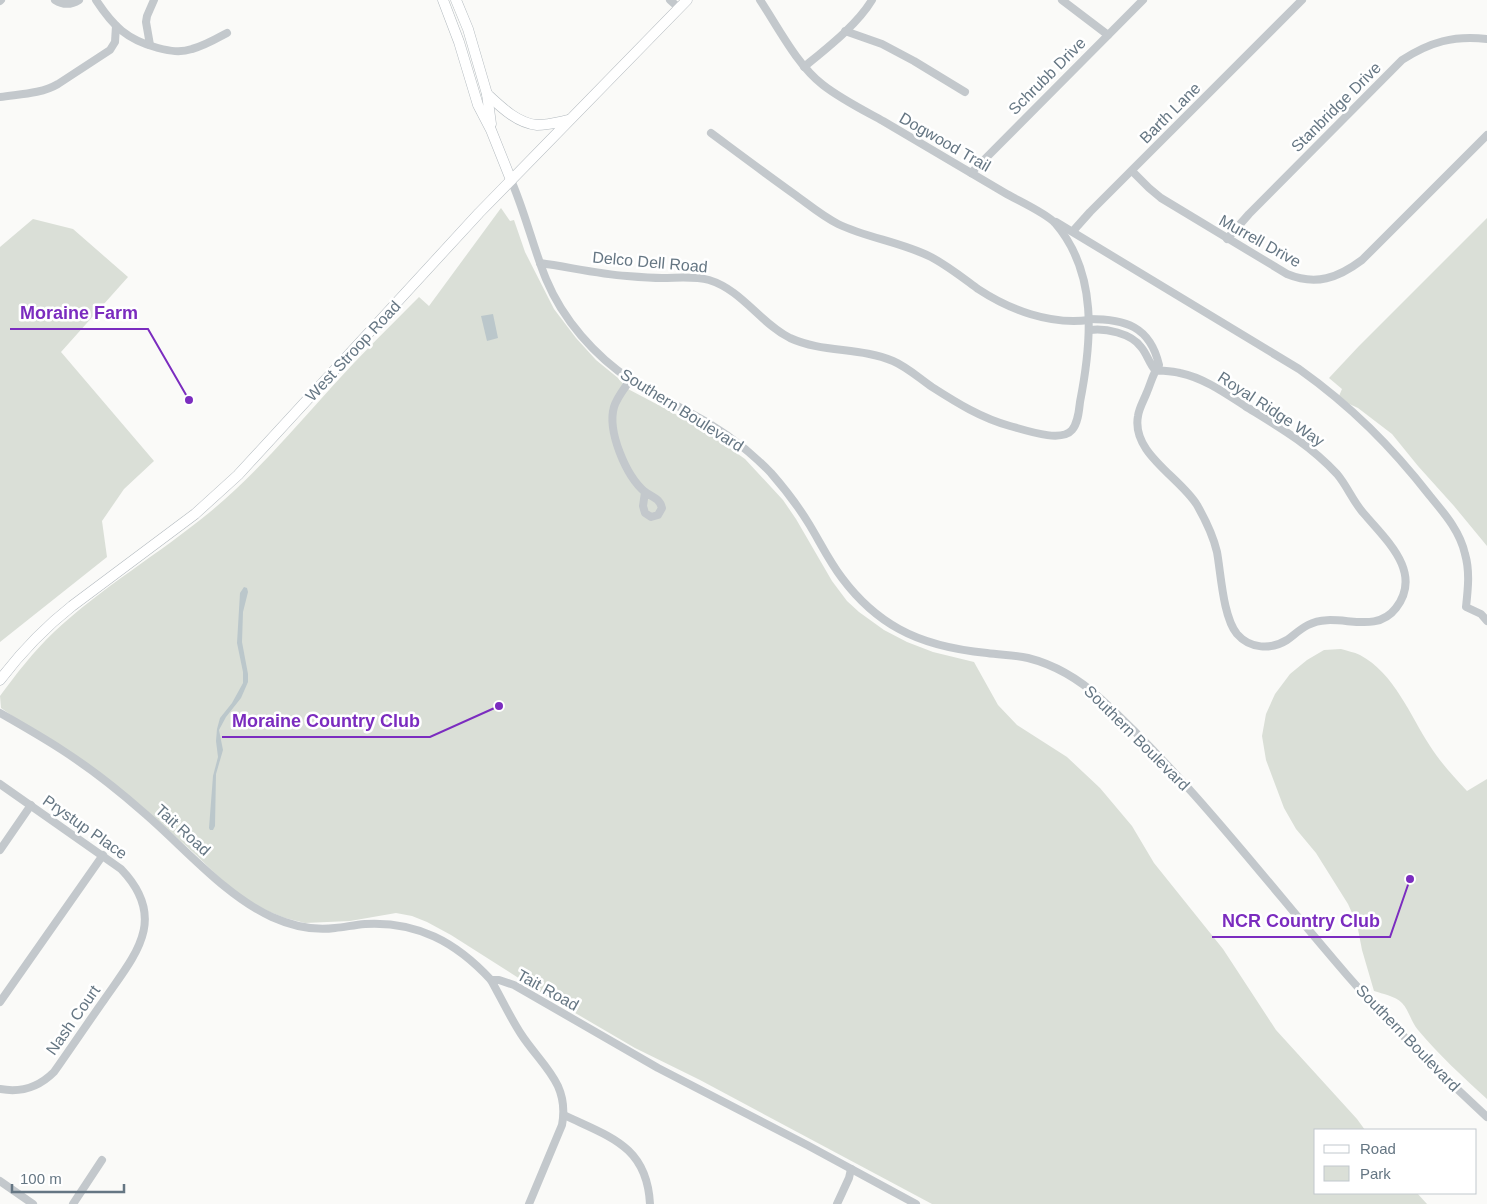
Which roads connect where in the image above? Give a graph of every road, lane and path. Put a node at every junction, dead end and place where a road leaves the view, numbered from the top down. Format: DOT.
graph roads {
  1 [pos="55,0"];
  2 [pos="79,0"];
  3 [pos="89,0"];
  4 [pos="96,0"];
  5 [pos="154,0"];
  6 [pos="443,0"];
  7 [pos="456,0"];
  8 [pos="670,0"];
  9 [pos="686,0"];
  10 [pos="760,0"];
  11 [pos="872,0"];
  12 [pos="1062,0"];
  13 [pos="1143,0"];
  14 [pos="1302,0"];
  15 [pos="678,8"];
  16 [pos="116,26"];
  17 [pos="845,31"];
  18 [pos="227,33"];
  19 [pos="1108,35"];
  20 [pos="1487,39"];
  21 [pos="150,45"];
  22 [pos="804,67"];
  23 [pos="965,92"];
  24 [pos="487,94"];
  25 [pos="0,97"];
  26 [pos="569,120"];
  27 [pos="491,130"];
  28 [pos="711,133"];
  29 [pos="1487,135"];
  30 [pos="1132,171"];
  31 [pos="971,173"];
  32 [pos="512,180"];
  33 [pos="1053,220"];
  34 [pos="1072,231"];
  35 [pos="1227,239"];
  36 [pos="540,262"];
  37 [pos="1089,319"];
  38 [pos="1101,319"];
  39 [pos="1132,326"];
  40 [pos="1100,329"];
  41 [pos="1090,330"];
  42 [pos="1123,335"];
  43 [pos="1153,349"];
  44 [pos="1145,352"];
  45 [pos="1155,370"];
  46 [pos="630,380"];
  47 [pos="645,492"];
  48 [pos="1487,621"];
  49 [pos="0,680"];
  50 [pos="0,713"];
  51 [pos="0,784"];
  52 [pos="31,805"];
  53 [pos="0,850"];
  54 [pos="103,855"];
  55 [pos="144,932"];
  56 [pos="491,980"];
  57 [pos="0,1002"];
  58 [pos="0,1089"];
  59 [pos="564,1115"];
  60 [pos="1487,1117"];
  61 [pos="102,1160"];
  62 [pos="851,1169"];
  63 [pos="0,1181"];
  64 [pos="33,1204"];
  65 [pos="73,1204"];
  66 [pos="529,1204"];
  67 [pos="650,1204"];
  68 [pos="837,1204"];
  69 [pos="916,1204"];
  1 -- 2 [label="street"];
  3 -- 4 [label="street"];
  4 -- 16 [label="street"];
  5 -- 21 [label="street"];
  6 -- 27 [label="main road, Southern Boulevard"];
  7 -- 24 [label="main road, Southern Boulevard"];
  8 -- 15 [label="street"];
  9 -- 15 [label="main road, West Stroop Road"];
  10 -- 22 [label="street, Dogwood Trail"];
  11 -- 17 [label="street"];
  12 -- 19 [label="street"];
  13 -- 19 [label="street, Schrubb Drive"];
  14 -- 30 [label="street, Barth Lane"];
  15 -- 26 [label="main road, West Stroop Road"];
  16 -- 21 [label="street"];
  16 -- 25 [label="street"];
  17 -- 22 [label="street"];
  17 -- 23 [label="street"];
  18 -- 21 [label="street"];
  19 -- 31 [label="street, Schrubb Drive"];
  20 -- 35 [label="street, Stanbridge Drive"];
  22 -- 31 [label="street, Dogwood Trail"];
  24 -- 26 [label="main road"];
  24 -- 27 [label="main road, Southern Boulevard"];
  26 -- 32 [label="main road, West Stroop Road"];
  27 -- 32 [label="main road, Southern Boulevard"];
  28 -- 37 [label="street"];
  29 -- 35 [label="street, Murrell Drive"];
  30 -- 34 [label="street, Barth Lane"];
  30 -- 35 [label="street, Murrell Drive"];
  31 -- 33 [label="street, Dogwood Trail"];
  32 -- 36 [label="street, Southern Boulevard"];
  32 -- 49 [label="main road, West Stroop Road"];
  33 -- 34 [label="street"];
  33 -- 37 [label="street, Dogwood Trail"];
  34 -- 48 [label="street"];
  36 -- 41 [label="street, Delco Dell Road"];
  36 -- 46 [label="street, Southern Boulevard"];
  37 -- 38 [label="street"];
  37 -- 41 [label="street, Dogwood Trail"];
  38 -- 39 [label="street"];
  38 -- 40 [label="street"];
  39 -- 42 [label="street"];
  39 -- 43 [label="street"];
  40 -- 41 [label="street"];
  40 -- 42 [label="street"];
  42 -- 44 [label="street"];
  43 -- 44 [label="street"];
  43 -- 45 [label="street, Royal Ridge Way"];
  44 -- 45 [label="street"];
  45 -- 45 [label="street, Royal Ridge Way"];
  46 -- 47 [label="street"];
  46 -- 60 [label="street, Southern Boulevard"];
  50 -- 56 [label="street, Tait Road"];
  51 -- 52 [label="street, Prystup Place"];
  52 -- 53 [label="street"];
  52 -- 54 [label="street, Prystup Place"];
  54 -- 55 [label="street, Prystup Place"];
  54 -- 57 [label="street"];
  55 -- 58 [label="street, Nash Court"];
  56 -- 59 [label="street"];
  56 -- 62 [label="street, Tait Road"];
  59 -- 66 [label="street"];
  59 -- 67 [label="street"];
  61 -- 65 [label="street"];
  62 -- 68 [label="street"];
  62 -- 69 [label="street, Tait Road"];
  63 -- 64 [label="street"];
}
